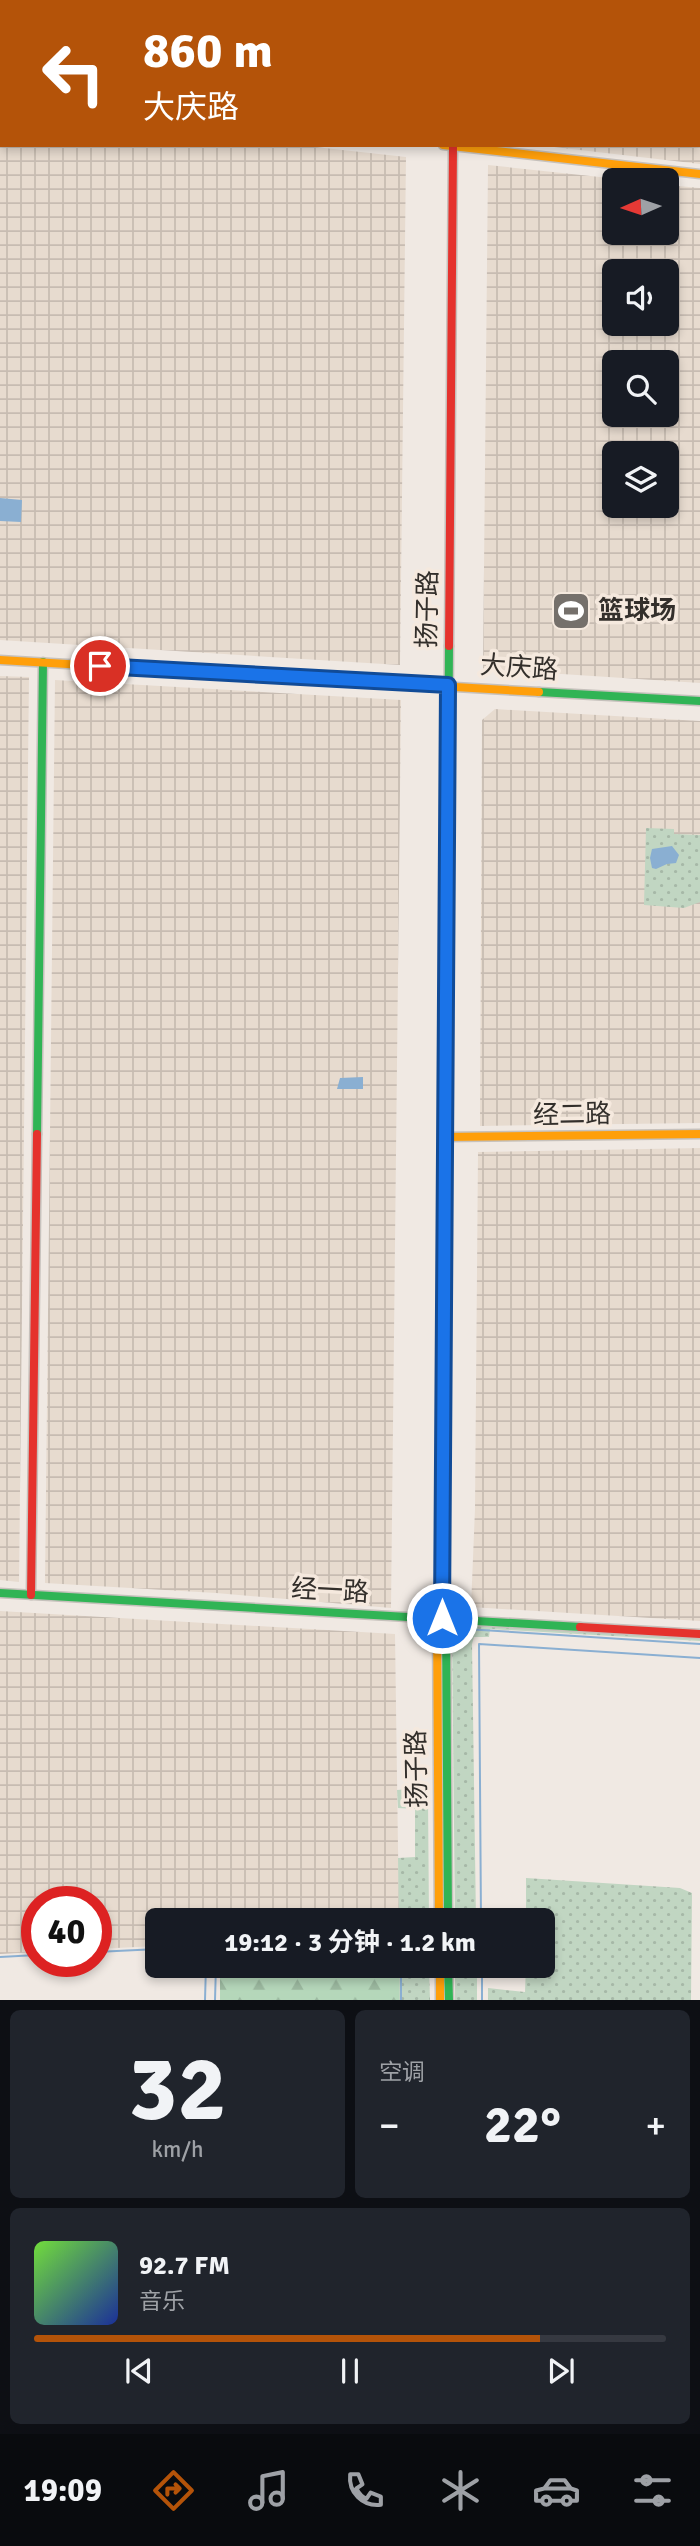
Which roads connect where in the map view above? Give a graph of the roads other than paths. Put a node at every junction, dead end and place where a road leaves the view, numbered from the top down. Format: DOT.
graph roads {
  1 [pos="453,147"];
  2 [pos="462,147"];
  3 [pos="700,174"];
  4 [pos="0,660"];
  5 [pos="43,662"];
  6 [pos="448,685"];
  7 [pos="700,701"];
  8 [pos="700,1134"];
  9 [pos="444,1137"];
  10 [pos="0,1593"];
  11 [pos="31,1595"];
  12 [pos="442,1618"];
  13 [pos="700,1634"];
  14 [pos="439,1908"];
  15 [pos="448,1908"];
  16 [pos="440,1978"];
  17 [pos="448,1978"];
  18 [pos="440,2000"];
  19 [pos="449,2000"];
  1 -- 6 [label="street, 扬子路"];
  2 -- 3 [label="street"];
  4 -- 5 [label="street, 大庆路"];
  5 -- 6 [label="street, 大庆路"];
  5 -- 11 [label="street"];
  6 -- 7 [label="street, 大庆路"];
  6 -- 9 [label="street, 扬子路"];
  8 -- 9 [label="street, 经二路"];
  9 -- 12 [label="street, 扬子路"];
  10 -- 11 [label="street, 经一路"];
  11 -- 12 [label="street, 经一路"];
  12 -- 13 [label="street, 经一路"];
  12 -- 14 [label="street, 扬子路"];
  12 -- 15 [label="street, 扬子路"];
  16 -- 18 [label="street"];
  17 -- 19 [label="street"];
}
